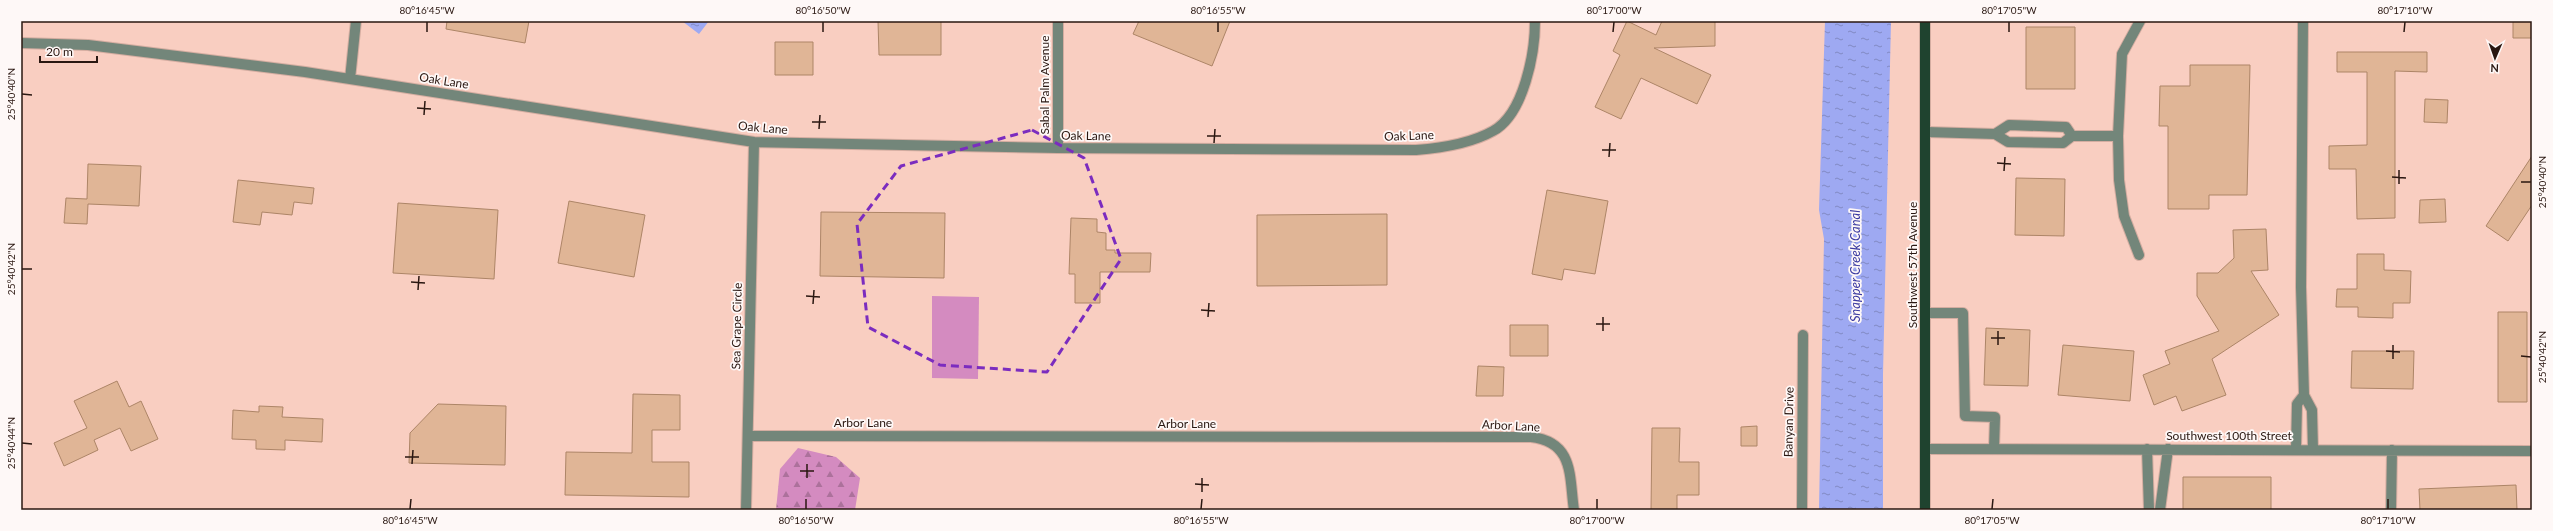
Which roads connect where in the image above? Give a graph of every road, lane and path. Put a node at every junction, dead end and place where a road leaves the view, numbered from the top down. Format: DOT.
graph roads {
  1 [pos="356,21"];
  2 [pos="1058,21"];
  3 [pos="1535,21"];
  4 [pos="1925,21"];
  5 [pos="2140,21"];
  6 [pos="2303,21"];
  7 [pos="21,43"];
  8 [pos="350,80"];
  9 [pos="1926,132"];
  10 [pos="1995,134"];
  11 [pos="2072,136"];
  12 [pos="2118,136"];
  13 [pos="754,142"];
  14 [pos="1058,148"];
  15 [pos="2139,255"];
  16 [pos="1926,313"];
  17 [pos="1803,335"];
  18 [pos="2304,395"];
  19 [pos="748,436"];
  20 [pos="1926,449"];
  21 [pos="1994,449"];
  22 [pos="2147,449"];
  23 [pos="2168,449"];
  24 [pos="2296,450"];
  25 [pos="2312,450"];
  26 [pos="2392,450"];
  27 [pos="2532,451"];
  28 [pos="746,510"];
  29 [pos="1574,510"];
  30 [pos="1802,510"];
  31 [pos="1925,510"];
  32 [pos="2149,510"];
  33 [pos="2160,510"];
  34 [pos="2391,510"];
  1 -- 8 [label="street"];
  2 -- 14 [label="street, Sabal Palm Avenue"];
  3 -- 14 [label="street, Oak Lane"];
  4 -- 9 [label="main road, Southwest 57th Avenue"];
  5 -- 12 [label="street"];
  6 -- 18 [label="street"];
  7 -- 8 [label="street, Oak Lane"];
  8 -- 13 [label="street, Oak Lane"];
  9 -- 10 [label="street"];
  9 -- 16 [label="main road, Southwest 57th Avenue"];
  10 -- 11 [label="street"];
  10 -- 11 [label="street"];
  11 -- 12 [label="street"];
  12 -- 15 [label="street"];
  13 -- 14 [label="street, Oak Lane"];
  13 -- 19 [label="street, Sea Grape Circle"];
  16 -- 20 [label="main road, Southwest 57th Avenue"];
  16 -- 21 [label="street"];
  17 -- 30 [label="street, Banyan Drive"];
  18 -- 24 [label="street"];
  18 -- 25 [label="street"];
  19 -- 28 [label="street, Sea Grape Circle"];
  19 -- 29 [label="street, Arbor Lane"];
  20 -- 21 [label="street, Southwest 100th Street"];
  20 -- 31 [label="main road, Southwest 57th Avenue"];
  21 -- 22 [label="street, Southwest 100th Street"];
  22 -- 23 [label="street, Southwest 100th Street"];
  22 -- 32 [label="street"];
  23 -- 24 [label="street, Southwest 100th Street"];
  23 -- 33 [label="street"];
  24 -- 25 [label="street, Southwest 100th Street"];
  25 -- 26 [label="street, Southwest 100th Street"];
  26 -- 27 [label="street, Southwest 100th Street"];
  26 -- 34 [label="street"];
}
